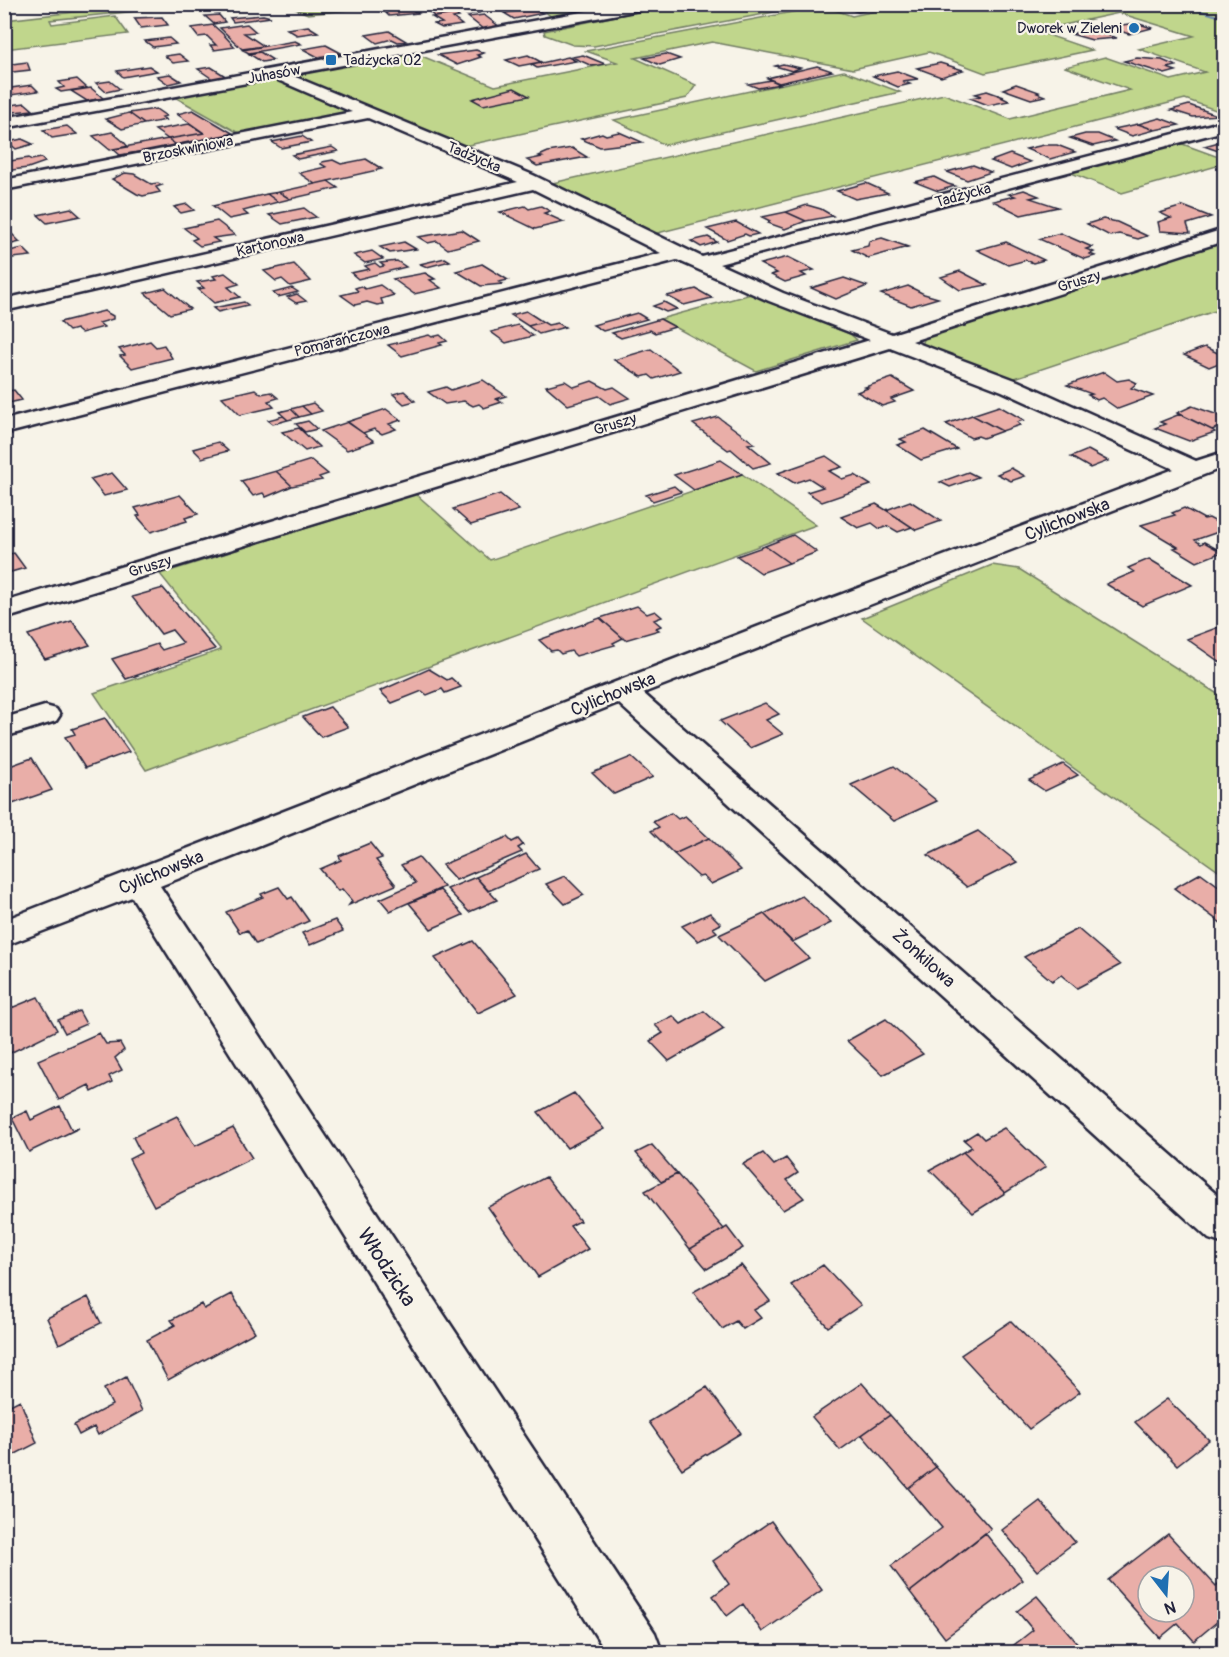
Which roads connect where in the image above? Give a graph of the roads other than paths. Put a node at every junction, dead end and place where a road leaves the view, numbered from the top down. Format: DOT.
graph roads {
  1 [pos="650,4"];
  2 [pos="276,74"];
  3 [pos="371,113"];
  4 [pos="4,123"];
  5 [pos="1224,126"];
  6 [pos="536,183"];
  7 [pos="4,185"];
  8 [pos="1224,235"];
  9 [pos="679,254"];
  10 [pos="702,263"];
  11 [pos="4,305"];
  12 [pos="892,340"];
  13 [pos="4,427"];
  14 [pos="1224,459"];
  15 [pos="1196,470"];
  16 [pos="4,611"];
  17 [pos="622,690"];
  18 [pos="45,715"];
  19 [pos="4,728"];
  20 [pos="139,881"];
  21 [pos="4,934"];
  22 [pos="1224,1226"];
  23 [pos="636,1653"];
  1 -- 2 [label="street, Juhasów"];
  2 -- 3 [label="street, Tadżycka"];
  2 -- 4 [label="street, Juhasów"];
  3 -- 6 [label="street, Tadżycka"];
  3 -- 7 [label="street, Brzoskwiniowa"];
  5 -- 10 [label="street, Tadżycka"];
  6 -- 9 [label="street, Tadżycka"];
  6 -- 11 [label="street, Kartonowa"];
  8 -- 12 [label="street, Gruszy"];
  9 -- 10 [label="street, Tadżycka"];
  9 -- 13 [label="street, Pomarańczowa"];
  10 -- 12 [label="street, Tadżycka"];
  12 -- 15 [label="street, Tadżycka"];
  12 -- 16 [label="street, Gruszy"];
  14 -- 15 [label="street, Cylichowska"];
  15 -- 17 [label="street, Cylichowska"];
  17 -- 20 [label="street, Cylichowska"];
  17 -- 22 [label="street, Żonkilowa"];
  18 -- 19 [label="street"];
  20 -- 21 [label="street, Cylichowska"];
  20 -- 23 [label="street, Włodzicka"];
}
